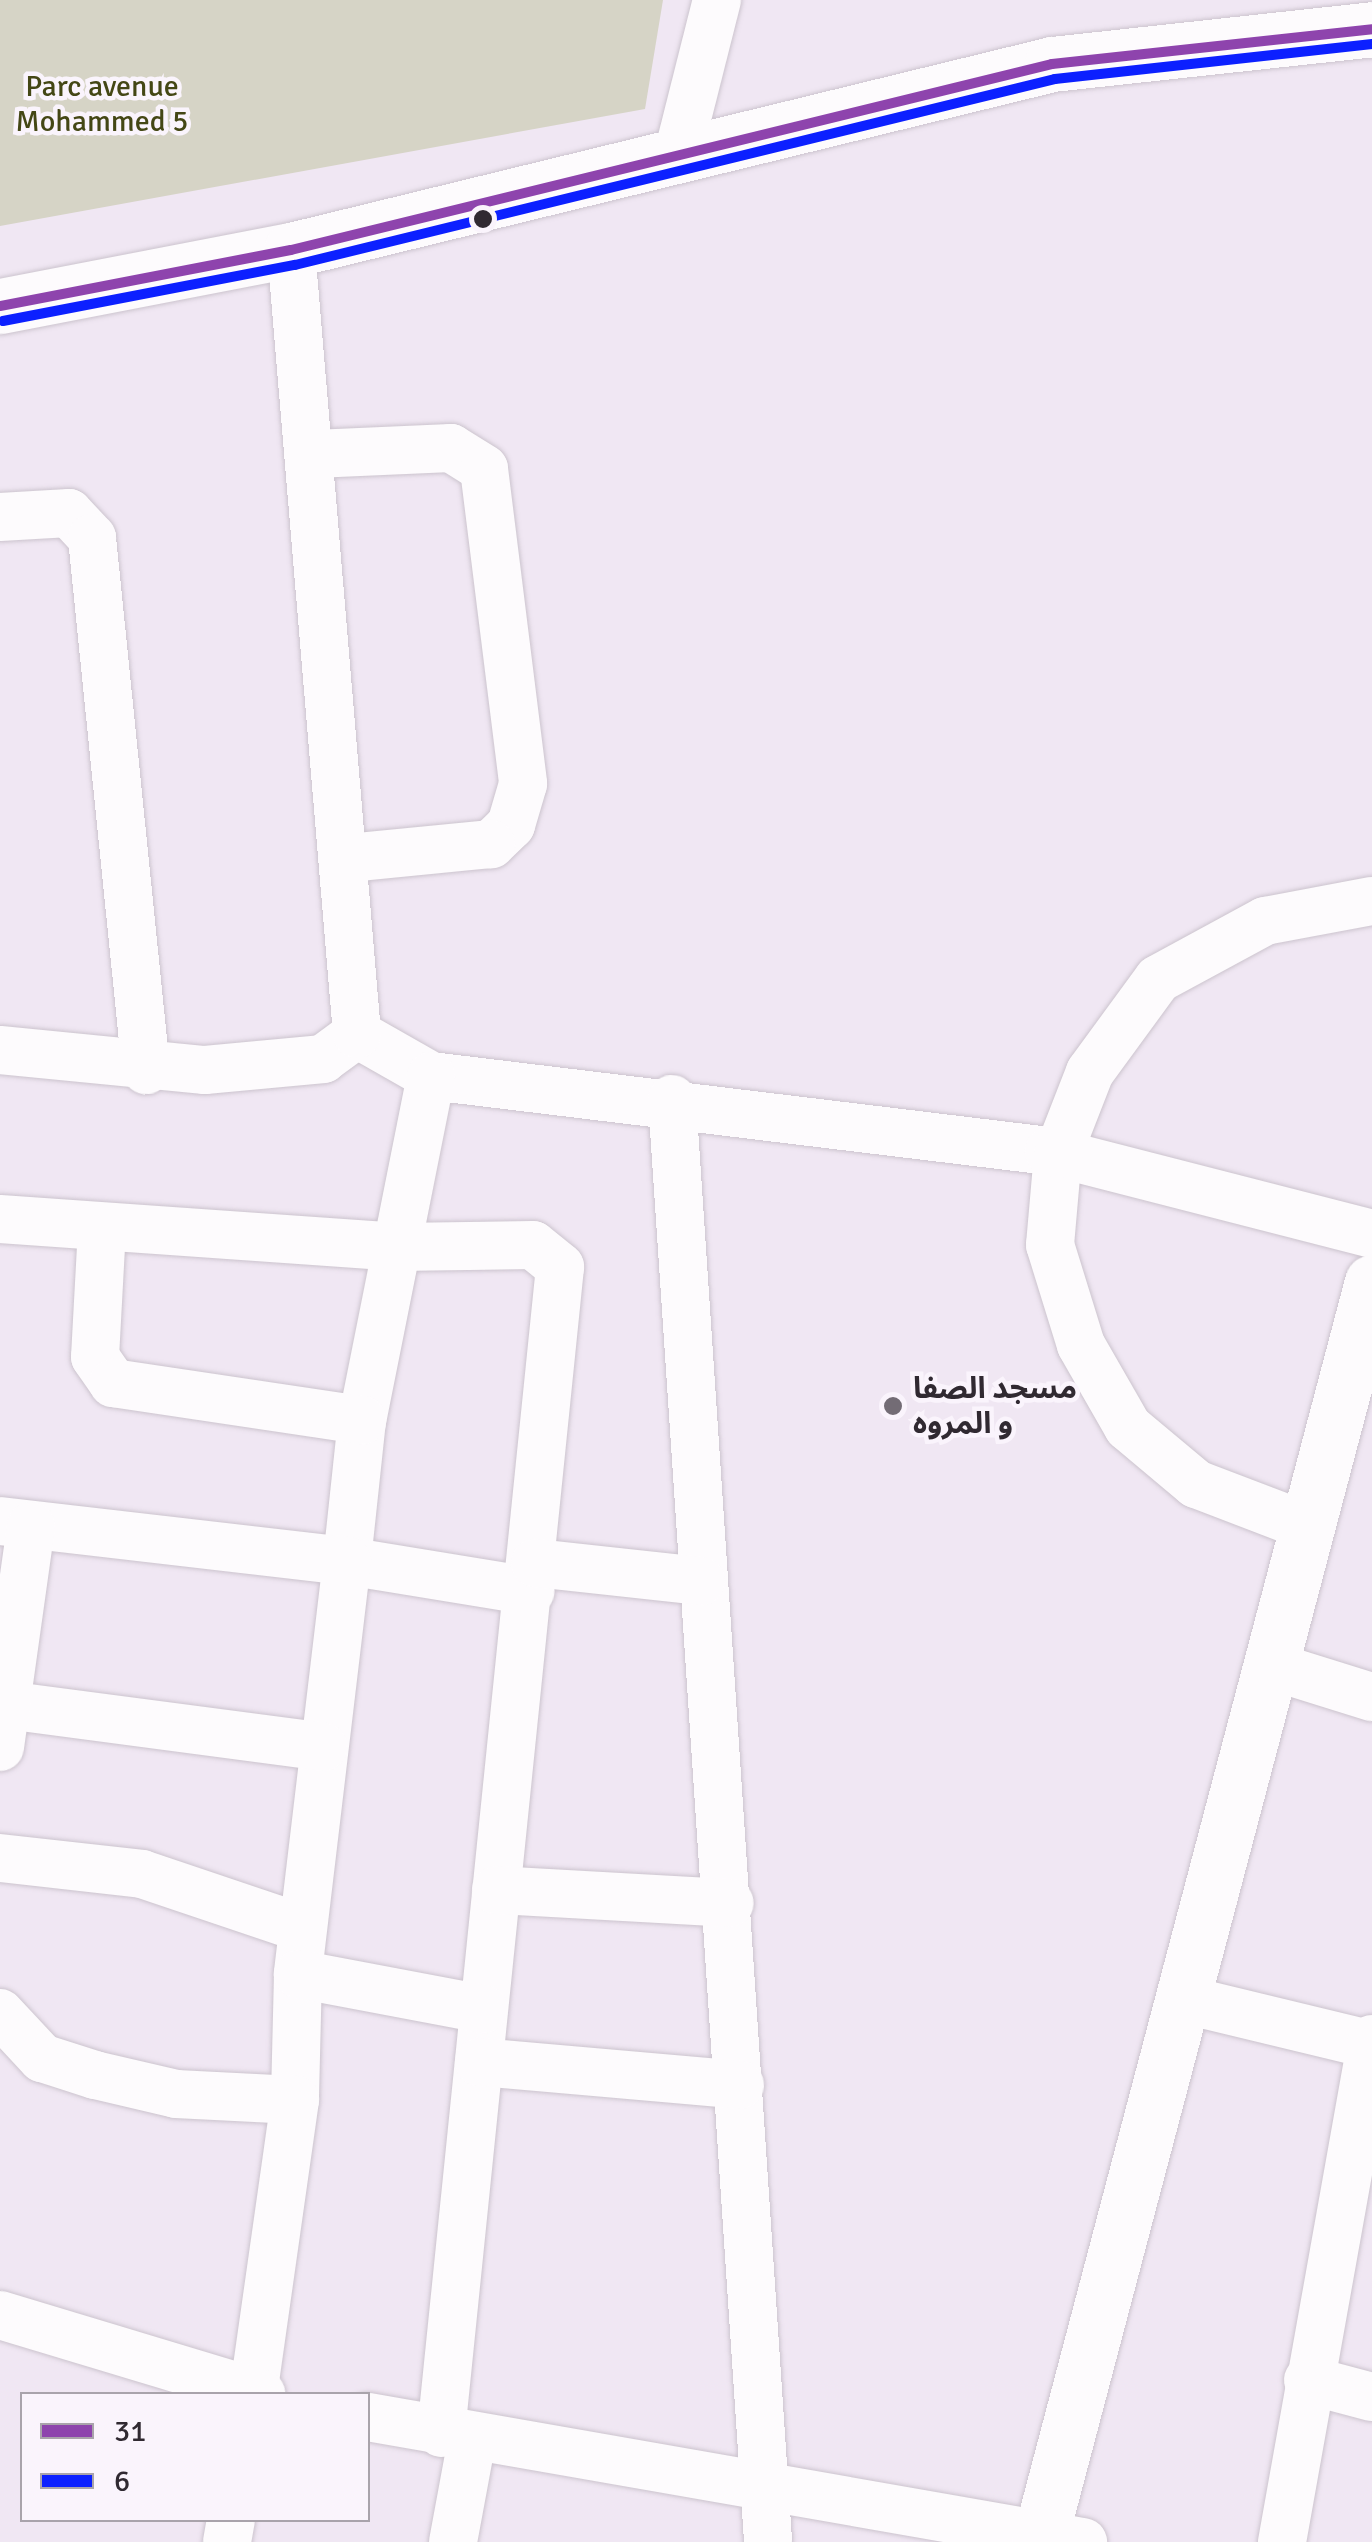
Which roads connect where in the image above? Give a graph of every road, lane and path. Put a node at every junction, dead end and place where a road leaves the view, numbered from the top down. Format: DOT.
graph roads {
  1 [pos="716,0"];
  2 [pos="1372,28"];
  3 [pos="679,150"];
  4 [pos="291,250"];
  5 [pos="0,306"];
  6 [pos="314,454"];
  7 [pos="0,516"];
  8 [pos="347,858"];
  9 [pos="1372,900"];
  10 [pos="356,1034"];
  11 [pos="0,1050"];
  12 [pos="146,1070"];
  13 [pos="431,1076"];
  14 [pos="672,1099"];
  15 [pos="1058,1154"];
  16 [pos="0,1220"];
  17 [pos="102,1228"];
  18 [pos="1372,1234"];
  19 [pos="396,1247"];
  20 [pos="1372,1282"];
  21 [pos="362,1420"];
  22 [pos="15,1524"];
  23 [pos="1306,1526"];
  24 [pos="347,1561"];
  25 [pos="533,1577"];
  26 [pos="701,1581"];
  27 [pos="1269,1665"];
  28 [pos="1372,1697"];
  29 [pos="3,1726"];
  30 [pos="323,1747"];
  31 [pos="0,1858"];
  32 [pos="496,1890"];
  33 [pos="730,1903"];
  34 [pos="300,1951"];
  35 [pos="1182,1998"];
  36 [pos="484,2008"];
  37 [pos="0,2013"];
  38 [pos="1372,2043"];
  39 [pos="479,2062"];
  40 [pos="740,2085"];
  41 [pos="295,2100"];
  42 [pos="1354,2222"];
  43 [pos="0,2315"];
  44 [pos="1308,2380"];
  45 [pos="250,2392"];
  46 [pos="256,2392"];
  47 [pos="1372,2397"];
  48 [pos="370,2417"];
  49 [pos="456,2436"];
  50 [pos="763,2487"];
  51 [pos="1054,2539"];
  52 [pos="453,2542"];
  53 [pos="768,2542"];
  54 [pos="1282,2542"];
  1 -- 3 [label="street"];
  2 -- 3 [label="main road"];
  3 -- 4 [label="main road"];
  4 -- 5 [label="main road"];
  4 -- 6 [label="street"];
  6 -- 8 [label="street"];
  6 -- 8 [label="street"];
  7 -- 12 [label="street"];
  8 -- 10 [label="street"];
  9 -- 15 [label="street"];
  10 -- 12 [label="street"];
  10 -- 13 [label="street"];
  11 -- 12 [label="street"];
  13 -- 14 [label="street"];
  13 -- 19 [label="street"];
  14 -- 15 [label="street"];
  14 -- 26 [label="street"];
  15 -- 18 [label="street"];
  15 -- 23 [label="street"];
  16 -- 17 [label="street"];
  17 -- 19 [label="street"];
  17 -- 21 [label="street"];
  19 -- 21 [label="street"];
  19 -- 25 [label="street"];
  20 -- 23 [label="main road"];
  21 -- 24 [label="street"];
  22 -- 24 [label="street"];
  22 -- 29 [label="street"];
  23 -- 27 [label="main road"];
  24 -- 25 [label="street"];
  24 -- 30 [label="street"];
  25 -- 26 [label="street"];
  25 -- 32 [label="street"];
  26 -- 33 [label="street"];
  27 -- 28 [label="street"];
  27 -- 35 [label="main road"];
  29 -- 30 [label="street"];
  30 -- 34 [label="street"];
  31 -- 34 [label="street"];
  32 -- 33 [label="street"];
  32 -- 36 [label="street"];
  33 -- 40 [label="street"];
  34 -- 36 [label="street"];
  34 -- 41 [label="street"];
  35 -- 38 [label="street"];
  35 -- 51 [label="main road"];
  36 -- 39 [label="street"];
  37 -- 41 [label="street"];
  38 -- 42 [label="street"];
  39 -- 40 [label="street"];
  39 -- 49 [label="street"];
  40 -- 50 [label="street"];
  41 -- 46 [label="street"];
  42 -- 44 [label="street"];
  43 -- 45 [label="street"];
  44 -- 47 [label="street"];
  44 -- 54 [label="street"];
  48 -- 49 [label="street"];
  49 -- 50 [label="street"];
  49 -- 52 [label="street"];
  50 -- 51 [label="street"];
  50 -- 53 [label="street"];
}
